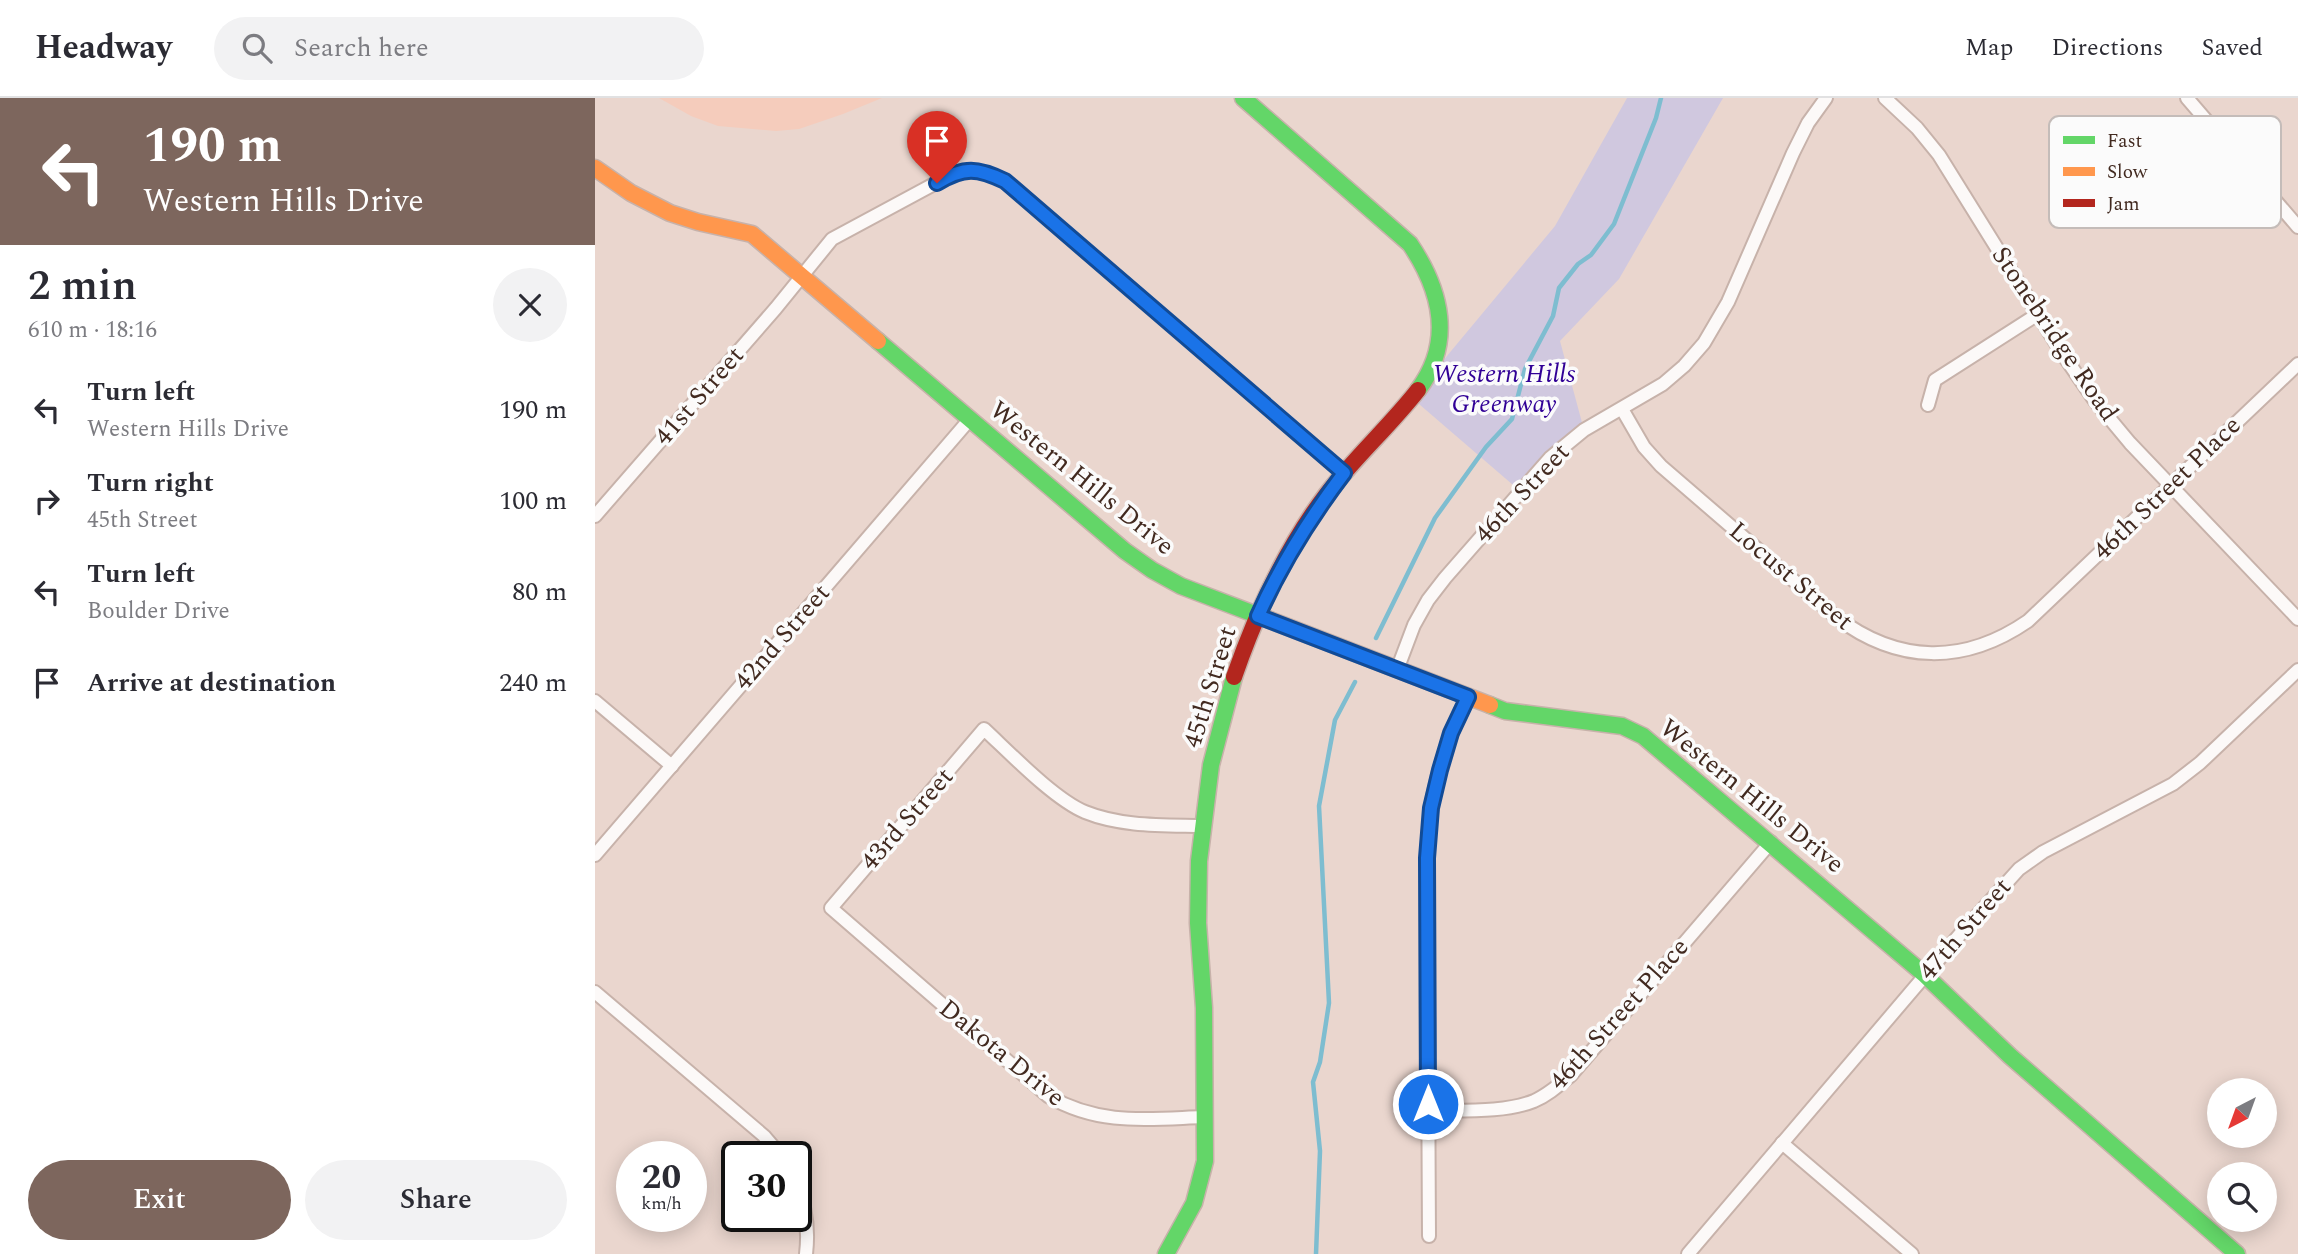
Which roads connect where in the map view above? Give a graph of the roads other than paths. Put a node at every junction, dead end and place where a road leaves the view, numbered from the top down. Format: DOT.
graph roads {
  1 [pos="1243,98"];
  2 [pos="1826,98"];
  3 [pos="1885,98"];
  4 [pos="2187,98"];
  5 [pos="2202,116"];
  6 [pos="595,168"];
  7 [pos="2281,207"];
  8 [pos="2298,227"];
  9 [pos="801,275"];
  10 [pos="2038,314"];
  11 [pos="2298,365"];
  12 [pos="1928,405"];
  13 [pos="1622,410"];
  14 [pos="970,419"];
  15 [pos="1344,473"];
  16 [pos="2172,485"];
  17 [pos="595,516"];
  18 [pos="2037,612"];
  19 [pos="1258,616"];
  20 [pos="2298,619"];
  21 [pos="1397,670"];
  22 [pos="2298,670"];
  23 [pos="1468,697"];
  24 [pos="595,701"];
  25 [pos="672,766"];
  26 [pos="1203,826"];
  27 [pos="1771,842"];
  28 [pos="595,855"];
  29 [pos="831,908"];
  30 [pos="1925,975"];
  31 [pos="595,992"];
  32 [pos="1428,1111"];
  33 [pos="1204,1117"];
  34 [pos="768,1141"];
  35 [pos="1782,1143"];
  36 [pos="808,1232"];
  37 [pos="1429,1236"];
  38 [pos="806,1254"];
  39 [pos="1166,1254"];
  40 [pos="1688,1254"];
  41 [pos="1912,1254"];
  42 [pos="2237,1254"];
  1 -- 15 [label="street, 45th Street"];
  2 -- 13 [label="street, 46th Street"];
  3 -- 10 [label="street, Stonebridge Road"];
  4 -- 5 [label="street"];
  6 -- 9 [label="street, Western Hills Drive"];
  7 -- 8 [label="street"];
  9 -- 14 [label="street, Western Hills Drive"];
  9 -- 15 [label="street, 41st Street"];
  9 -- 17 [label="street, 41st Street"];
  10 -- 12 [label="street"];
  10 -- 16 [label="street, Stonebridge Road"];
  11 -- 16 [label="street, 46th Street Place"];
  13 -- 18 [label="street, Locust Street"];
  13 -- 21 [label="street, 46th Street"];
  14 -- 19 [label="street, Western Hills Drive"];
  14 -- 25 [label="street, 42nd Street"];
  15 -- 19 [label="street, 45th Street"];
  16 -- 18 [label="street, 46th Street Place"];
  16 -- 20 [label="street, Stonebridge Road"];
  19 -- 21 [label="street, Western Hills Drive"];
  19 -- 26 [label="street, 45th Street"];
  21 -- 23 [label="street, Western Hills Drive"];
  22 -- 30 [label="street, 47th Street"];
  23 -- 27 [label="street, Western Hills Drive"];
  23 -- 32 [label="street"];
  24 -- 25 [label="street"];
  25 -- 28 [label="street, 42nd Street"];
  26 -- 29 [label="street, 43rd Street"];
  26 -- 33 [label="street, 45th Street"];
  27 -- 30 [label="street, Western Hills Drive"];
  27 -- 32 [label="street, 46th Street Place"];
  29 -- 33 [label="street, Dakota Drive"];
  30 -- 35 [label="street, 47th Street"];
  30 -- 42 [label="street, Western Hills Drive"];
  31 -- 34 [label="street"];
  32 -- 37 [label="street"];
  33 -- 39 [label="street, 45th Street"];
  35 -- 40 [label="street, 47th Street"];
  35 -- 41 [label="street"];
  36 -- 38 [label="street"];
}
